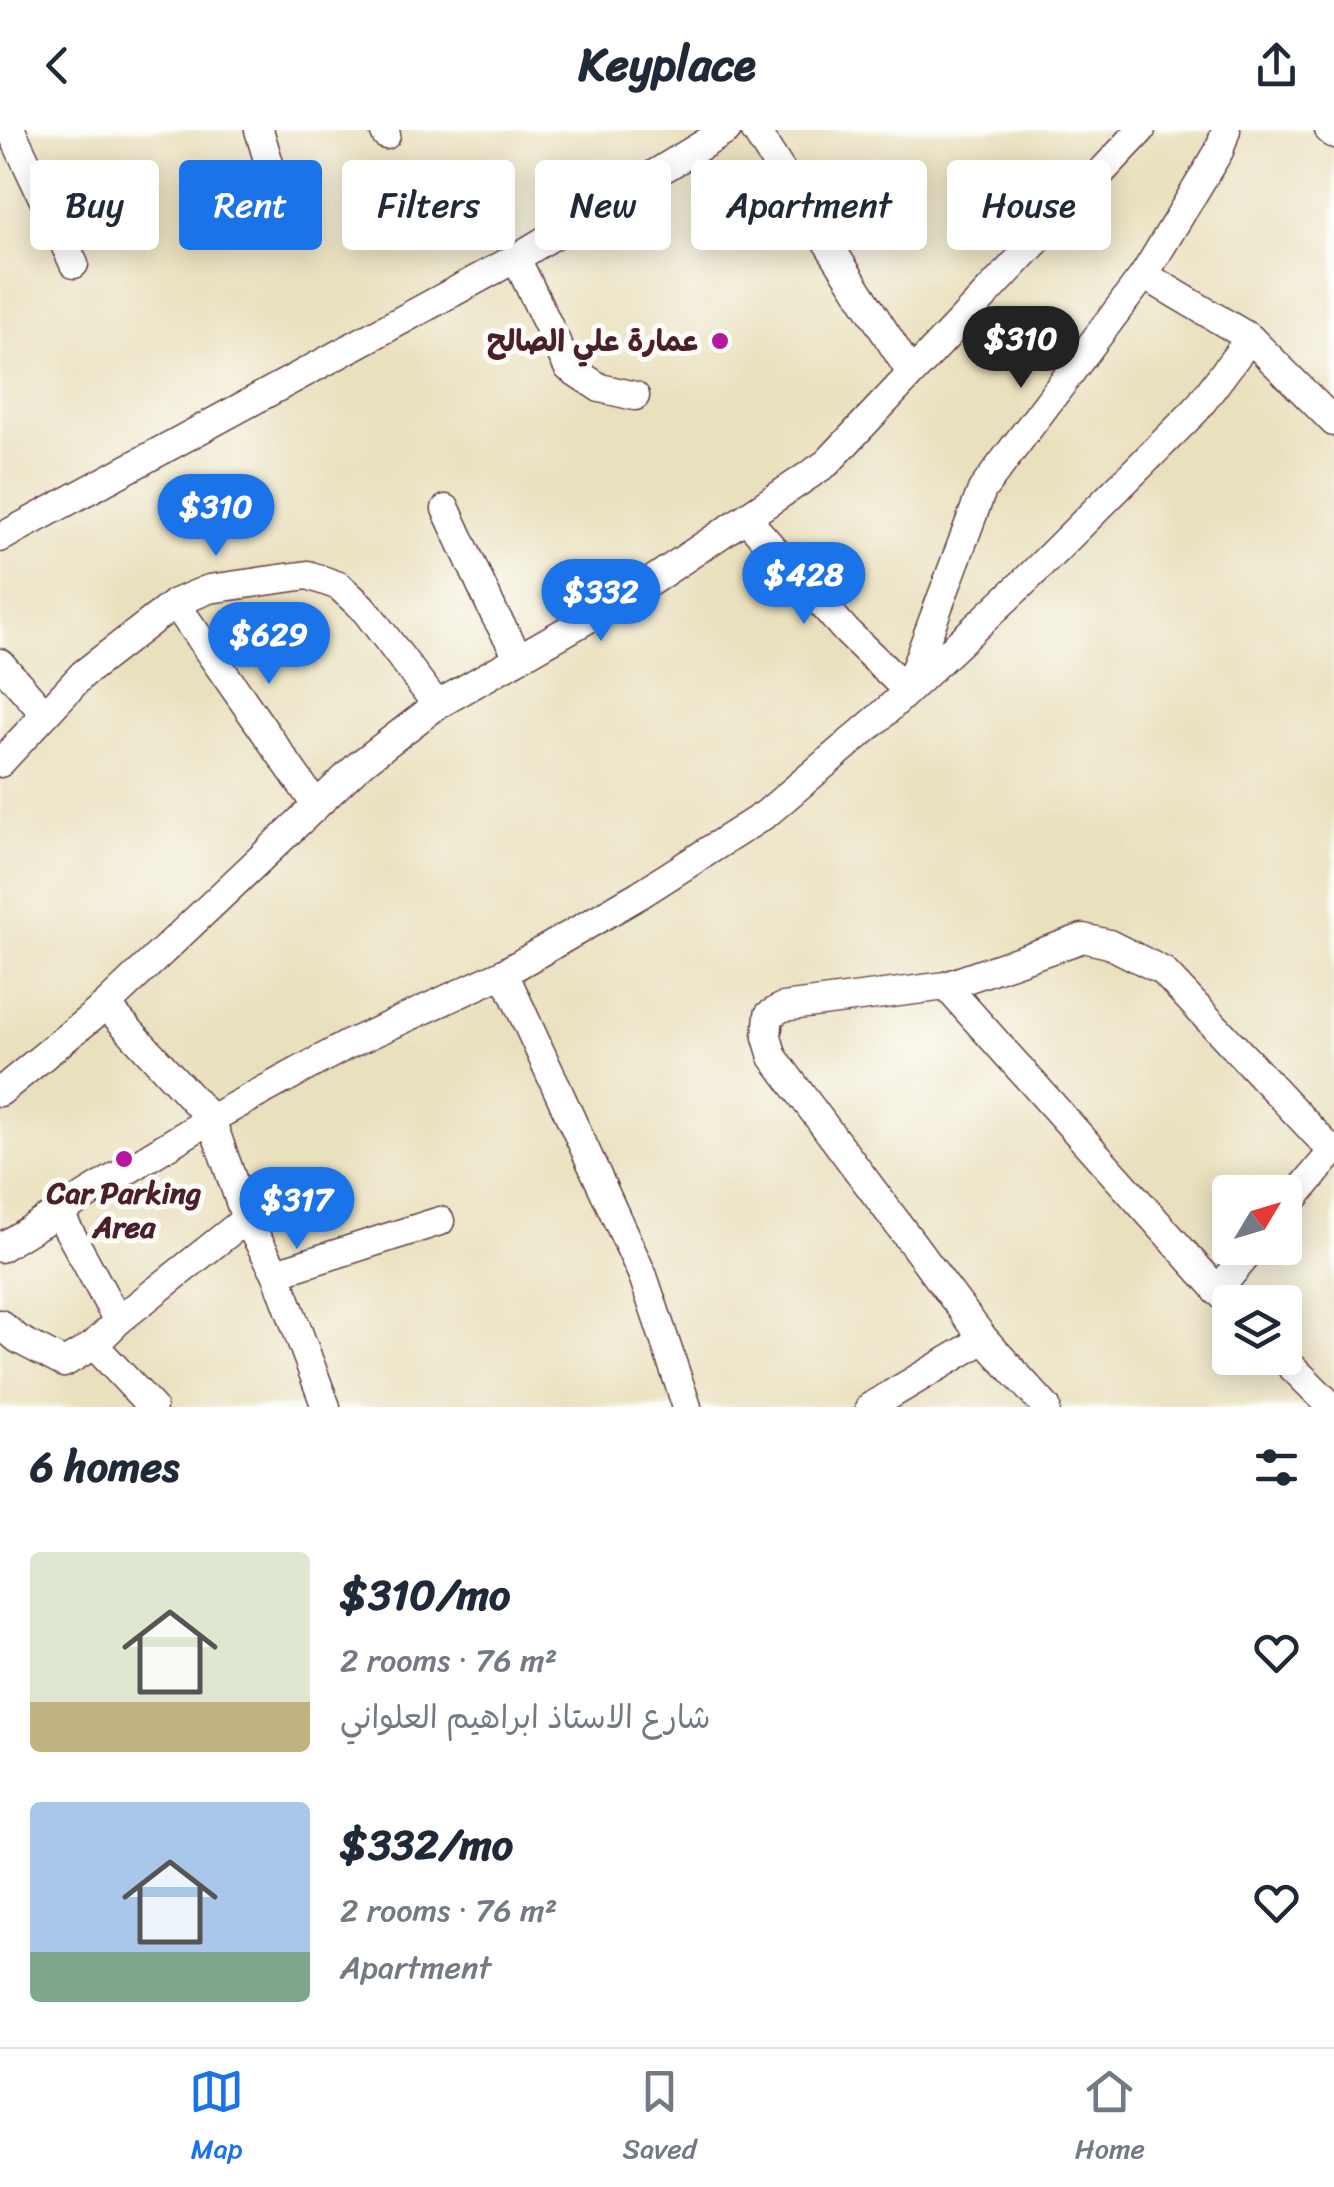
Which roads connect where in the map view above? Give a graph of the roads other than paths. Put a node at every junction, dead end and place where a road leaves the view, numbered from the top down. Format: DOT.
graph roads {
  1 [pos="11,130"];
  2 [pos="259,130"];
  3 [pos="727,130"];
  4 [pos="756,130"];
  5 [pos="1141,130"];
  6 [pos="1226,130"];
  7 [pos="268,160"];
  8 [pos="516,258"];
  9 [pos="74,264"];
  10 [pos="1144,275"];
  11 [pos="1250,338"];
  12 [pos="911,373"];
  13 [pos="636,396"];
  14 [pos="1334,422"];
  15 [pos="446,509"];
  16 [pos="747,519"];
  17 [pos="0,538"];
  18 [pos="175,603"];
  19 [pos="519,658"];
  20 [pos="0,663"];
  21 [pos="908,690"];
  22 [pos="437,706"];
  23 [pos="45,714"];
  24 [pos="0,764"];
  25 [pos="316,805"];
  26 [pos="504,973"];
  27 [pos="946,986"];
  28 [pos="106,1005"];
  29 [pos="0,1092"];
  30 [pos="211,1119"];
  31 [pos="1333,1151"];
  32 [pos="1302,1188"];
  33 [pos="58,1210"];
  34 [pos="246,1219"];
  35 [pos="440,1221"];
  36 [pos="0,1248"];
  37 [pos="276,1273"];
  38 [pos="1213,1285"];
  39 [pos="118,1321"];
  40 [pos="0,1324"];
  41 [pos="984,1339"];
  42 [pos="94,1345"];
  43 [pos="1300,1375"];
  44 [pos="152,1407"];
  45 [pos="326,1407"];
  46 [pos="687,1407"];
  47 [pos="870,1407"];
  48 [pos="1046,1407"];
  49 [pos="1332,1407"];
  1 -- 9 [label="street"];
  2 -- 7 [label="street"];
  3 -- 8 [label="street"];
  4 -- 12 [label="street"];
  5 -- 12 [label="street"];
  6 -- 10 [label="street"];
  8 -- 13 [label="street"];
  8 -- 17 [label="street"];
  10 -- 11 [label="street"];
  10 -- 21 [label="street"];
  11 -- 14 [label="street"];
  11 -- 21 [label="street"];
  12 -- 16 [label="street"];
  15 -- 19 [label="street"];
  16 -- 19 [label="street"];
  16 -- 21 [label="street"];
  18 -- 22 [label="street"];
  18 -- 23 [label="street"];
  18 -- 25 [label="street"];
  19 -- 22 [label="street"];
  20 -- 23 [label="street"];
  21 -- 26 [label="street"];
  22 -- 25 [label="street"];
  23 -- 24 [label="street"];
  25 -- 28 [label="street"];
  26 -- 30 [label="street"];
  26 -- 46 [label="street"];
  27 -- 31 [label="street"];
  27 -- 38 [label="street"];
  27 -- 41 [label="street"];
  28 -- 29 [label="street"];
  28 -- 30 [label="street"];
  30 -- 33 [label="street"];
  30 -- 34 [label="street"];
  31 -- 32 [label="street"];
  33 -- 36 [label="street"];
  33 -- 39 [label="street"];
  34 -- 37 [label="street"];
  34 -- 39 [label="street"];
  35 -- 37 [label="street"];
  37 -- 45 [label="street"];
  39 -- 42 [label="street"];
  40 -- 42 [label="street"];
  41 -- 47 [label="street"];
  41 -- 48 [label="street"];
  42 -- 44 [label="street"];
  43 -- 49 [label="street"];
}
